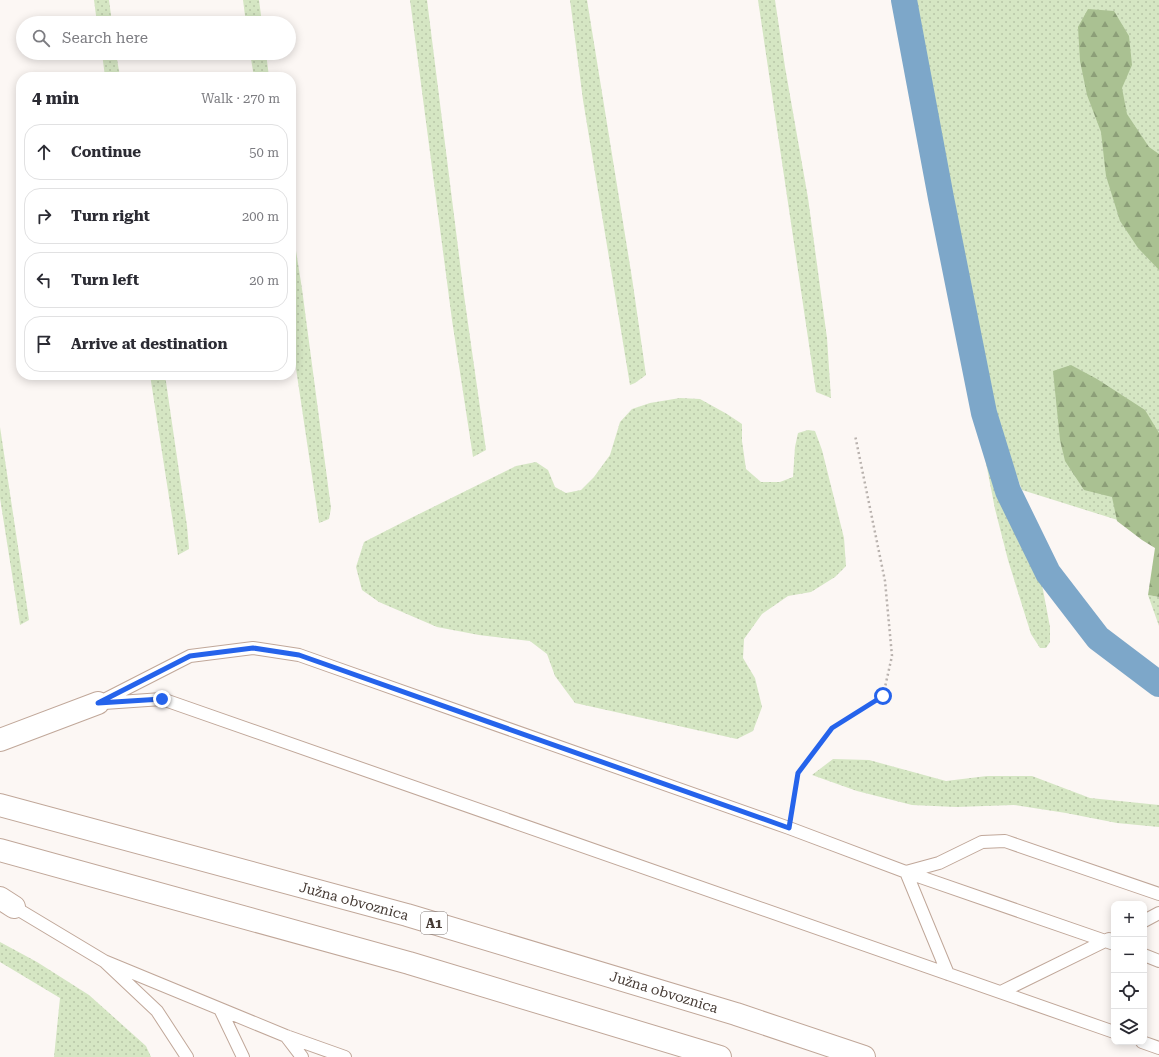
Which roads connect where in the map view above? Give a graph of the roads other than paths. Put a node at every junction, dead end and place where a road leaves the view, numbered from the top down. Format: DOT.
graph roads {
  1 [pos="98,703"];
  2 [pos="0,740"];
  3 [pos="0,805"];
  4 [pos="0,850"];
  5 [pos="906,872"];
  6 [pos="1159,894"];
  7 [pos="7,902"];
  8 [pos="1159,914"];
  9 [pos="1147,920"];
  10 [pos="1111,940"];
  11 [pos="1147,956"];
  12 [pos="104,961"];
  13 [pos="1159,961"];
  14 [pos="948,974"];
  15 [pos="1001,992"];
  16 [pos="220,1009"];
  17 [pos="1111,1031"];
  18 [pos="286,1036"];
  19 [pos="1147,1044"];
  20 [pos="1159,1048"];
  21 [pos="187,1057"];
  22 [pos="243,1057"];
  23 [pos="302,1057"];
  24 [pos="345,1057"];
  25 [pos="720,1057"];
  26 [pos="864,1057"];
  1 -- 2 [label="highway"];
  1 -- 5 [label="lane"];
  1 -- 14 [label="lane"];
  3 -- 26 [label="highway, Južna obvoznica / A1"];
  4 -- 25 [label="highway"];
  5 -- 6 [label="lane"];
  5 -- 10 [label="lane"];
  5 -- 14 [label="lane"];
  7 -- 12 [label="lane"];
  8 -- 9 [label="lane"];
  10 -- 15 [label="lane"];
  11 -- 13 [label="lane"];
  12 -- 16 [label="lane"];
  12 -- 21 [label="lane"];
  14 -- 15 [label="lane"];
  15 -- 17 [label="lane"];
  16 -- 18 [label="lane"];
  16 -- 22 [label="lane"];
  18 -- 23 [label="lane"];
  18 -- 24 [label="lane"];
  19 -- 20 [label="lane"];
}
